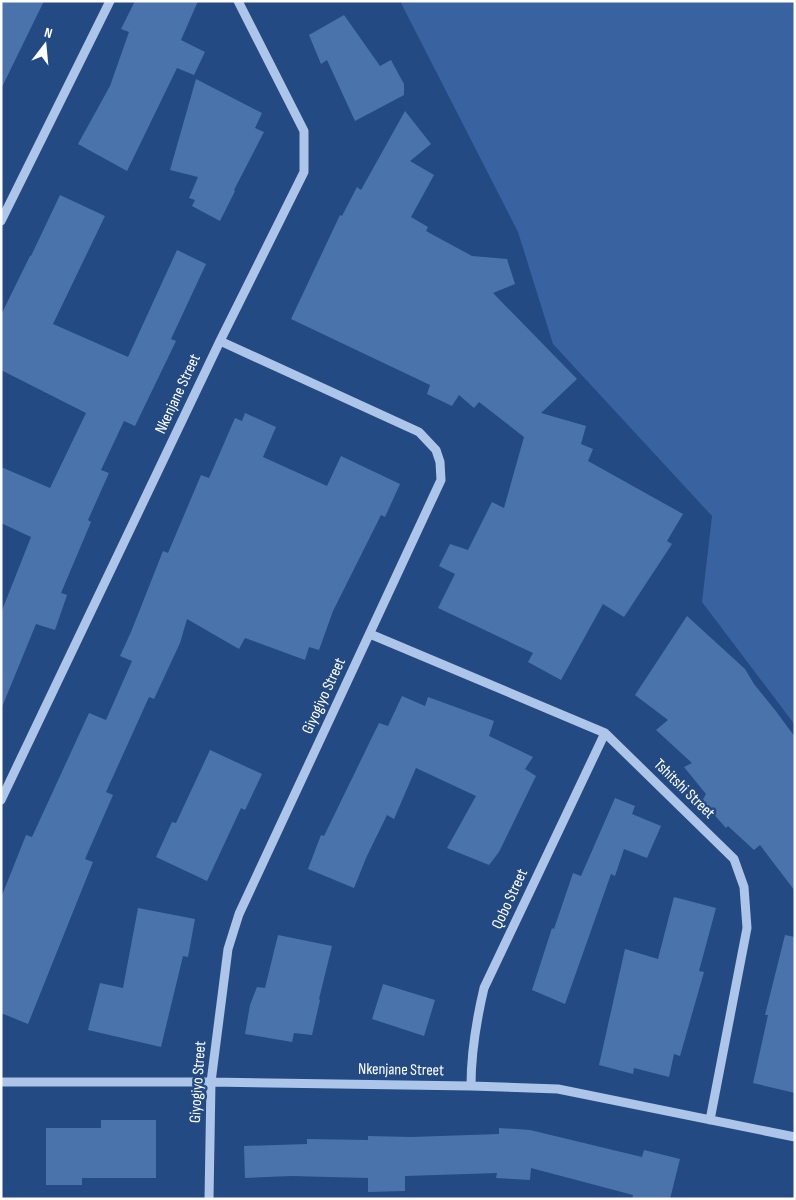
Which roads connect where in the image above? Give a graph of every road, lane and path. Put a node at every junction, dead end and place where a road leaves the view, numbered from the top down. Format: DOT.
graph roads {
  1 [pos="110,1"];
  2 [pos="238,1"];
  3 [pos="1,221"];
  4 [pos="220,341"];
  5 [pos="370,634"];
  6 [pos="605,733"];
  7 [pos="1,800"];
  8 [pos="1,1082"];
  9 [pos="211,1082"];
  10 [pos="471,1086"];
  11 [pos="710,1120"];
  12 [pos="795,1137"];
  13 [pos="209,1199"];
  1 -- 3 [label="street"];
  2 -- 4 [label="street, Nkenjane Street"];
  4 -- 5 [label="street, Giyogiyo Street"];
  4 -- 7 [label="street, Nkenjane Street"];
  5 -- 6 [label="street, Tshitshi Street"];
  5 -- 9 [label="street, Giyogiyo Street"];
  6 -- 10 [label="street, Qobo Street"];
  6 -- 11 [label="street, Tshitshi Street"];
  8 -- 9 [label="street, Nkenjane Street"];
  9 -- 10 [label="street, Nkenjane Street"];
  9 -- 13 [label="street, Giyogiyo Street"];
  10 -- 11 [label="street, Nkenjane Street"];
  11 -- 12 [label="street, Nkenjane Street"];
}
